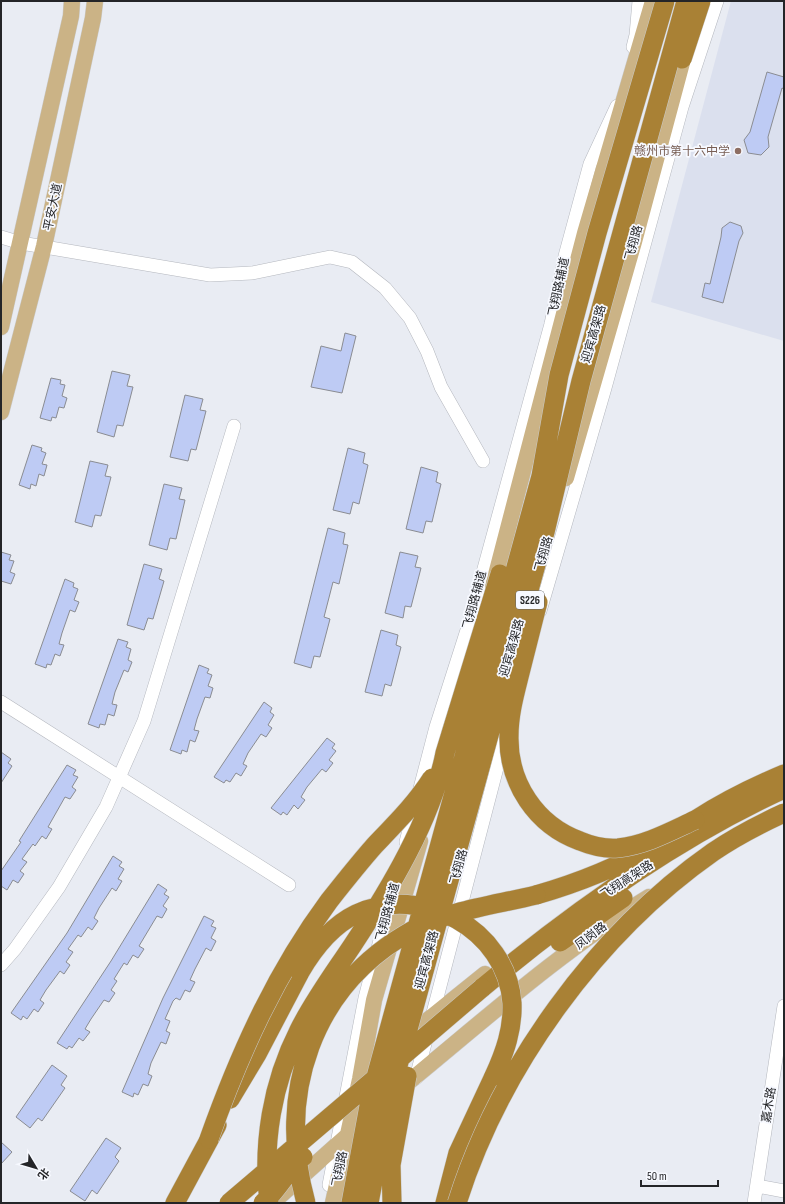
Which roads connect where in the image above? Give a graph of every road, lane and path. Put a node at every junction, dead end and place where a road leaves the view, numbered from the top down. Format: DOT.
graph roads {
  1 [pos="72,1"];
  2 [pos="95,1"];
  3 [pos="639,1"];
  4 [pos="653,1"];
  5 [pos="665,1"];
  6 [pos="686,1"];
  7 [pos="698,1"];
  8 [pos="701,1"];
  9 [pos="717,1"];
  10 [pos="597,233"];
  11 [pos="1,237"];
  12 [pos="621,238"];
  13 [pos="21,242"];
  14 [pos="44,246"];
  15 [pos="1,327"];
  16 [pos="559,375"];
  17 [pos="581,381"];
  18 [pos="1,412"];
  19 [pos="234,426"];
  20 [pos="483,461"];
  21 [pos="1,702"];
  22 [pos="445,754"];
  23 [pos="784,774"];
  24 [pos="119,777"];
  25 [pos="784,779"];
  26 [pos="784,789"];
  27 [pos="784,802"];
  28 [pos="784,813"];
  29 [pos="695,820"];
  30 [pos="784,820"];
  31 [pos="461,840"];
  32 [pos="288,885"];
  33 [pos="1,965"];
  34 [pos="486,993"];
  35 [pos="784,1006"];
  36 [pos="432,1016"];
  37 [pos="418,1026"];
  38 [pos="360,1079"];
  39 [pos="407,1084"];
  40 [pos="347,1090"];
  41 [pos="209,1139"];
  42 [pos="342,1141"];
  43 [pos="293,1165"];
  44 [pos="757,1186"];
  45 [pos="784,1191"];
  46 [pos="175,1203"];
  47 [pos="219,1203"];
  48 [pos="229,1203"];
  49 [pos="249,1203"];
  50 [pos="263,1203"];
  51 [pos="270,1203"];
  52 [pos="306,1203"];
  53 [pos="326,1203"];
  54 [pos="333,1203"];
  55 [pos="351,1203"];
  56 [pos="369,1203"];
  57 [pos="376,1203"];
  58 [pos="388,1203"];
  59 [pos="392,1203"];
  60 [pos="445,1203"];
  61 [pos="458,1203"];
  62 [pos="754,1203"];
  1 -- 13 [label="main road, 平安大道"];
  2 -- 14 [label="main road, 平安大道"];
  3 -- 40 [label="street, 飞翔路辅道"];
  4 -- 10 [label="highway, bridge"];
  4 -- 38 [label="main road, 飞翔路"];
  5 -- 10 [label="highway, 迎宾高架路, bridge"];
  6 -- 12 [label="highway, 迎宾高架路, bridge"];
  7 -- 37 [label="main road, 飞翔路 / S226"];
  8 -- 12 [label="highway, bridge"];
  9 -- 36 [label="street"];
  10 -- 16 [label="highway, 迎宾高架路, bridge"];
  11 -- 13 [label="street"];
  12 -- 17 [label="highway, 迎宾高架路, bridge"];
  13 -- 14 [label="street"];
  13 -- 15 [label="main road, 平安大道"];
  14 -- 18 [label="main road, 平安大道"];
  14 -- 20 [label="street"];
  16 -- 22 [label="highway, bridge"];
  16 -- 55 [label="highway, 迎宾高架路, bridge"];
  17 -- 29 [label="highway, bridge"];
  17 -- 31 [label="highway, 迎宾高架路, bridge"];
  19 -- 24 [label="street"];
  21 -- 24 [label="street"];
  22 -- 41 [label="highway, bridge"];
  22 -- 51 [label="highway, bridge"];
  23 -- 29 [label="highway"];
  24 -- 32 [label="street"];
  24 -- 33 [label="street"];
  25 -- 36 [label="main road"];
  26 -- 34 [label="highway, 飞翔高架路"];
  27 -- 34 [label="highway, 飞翔高架路"];
  28 -- 61 [label="highway, bridge"];
  29 -- 52 [label="highway, bridge"];
  30 -- 39 [label="main road, 凤岗路"];
  31 -- 39 [label="highway, bridge"];
  31 -- 56 [label="highway, 迎宾高架路, bridge"];
  34 -- 43 [label="highway, bridge"];
  34 -- 48 [label="highway, bridge"];
  35 -- 44 [label="street, 嘉木路"];
  36 -- 37 [label="main road"];
  36 -- 39 [label="street"];
  37 -- 38 [label="main road"];
  37 -- 39 [label="main road, 飞翔路 / S226"];
  38 -- 40 [label="main road"];
  38 -- 42 [label="main road, 飞翔路"];
  39 -- 42 [label="main road, 凤岗路"];
  39 -- 57 [label="main road, 飞翔路 / S226"];
  39 -- 58 [label="street"];
  39 -- 59 [label="highway, bridge"];
  40 -- 42 [label="street, 飞翔路辅道"];
  40 -- 47 [label="main road"];
  41 -- 46 [label="highway"];
  41 -- 60 [label="highway, bridge"];
  42 -- 51 [label="main road, 凤岗路"];
  42 -- 53 [label="street, 飞翔路辅道"];
  42 -- 54 [label="main road, 飞翔路"];
  43 -- 49 [label="highway, bridge"];
  43 -- 50 [label="highway, bridge"];
  44 -- 45 [label="street"];
  44 -- 62 [label="street, 嘉木路"];
}
